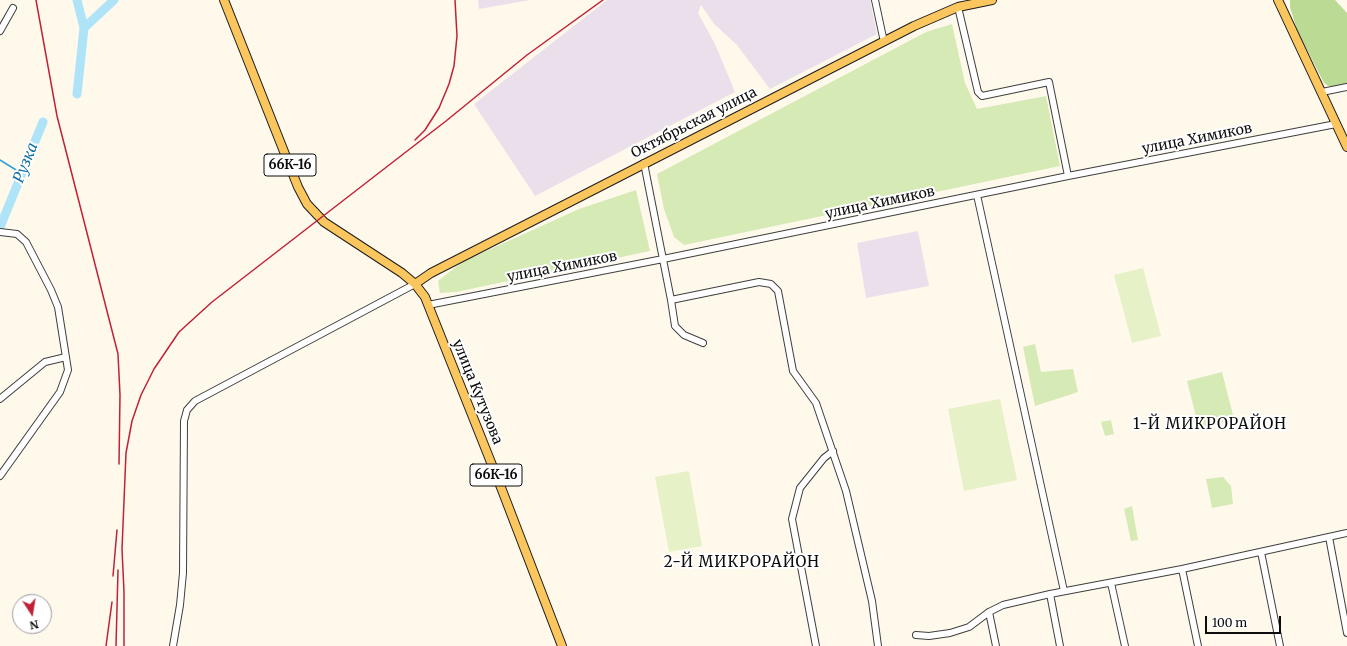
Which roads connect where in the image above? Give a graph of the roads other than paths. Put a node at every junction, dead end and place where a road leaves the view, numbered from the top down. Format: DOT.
graph roads {
  1 [pos="224,0"];
  2 [pos="875,0"];
  3 [pos="992,0"];
  4 [pos="1278,0"];
  5 [pos="958,7"];
  6 [pos="13,8"];
  7 [pos="0,31"];
  8 [pos="884,42"];
  9 [pos="1347,87"];
  10 [pos="1322,92"];
  11 [pos="1336,124"];
  12 [pos="1347,147"];
  13 [pos="644,163"];
  14 [pos="1068,176"];
  15 [pos="977,195"];
  16 [pos="0,232"];
  17 [pos="663,260"];
  18 [pos="415,284"];
  19 [pos="672,300"];
  20 [pos="428,305"];
  21 [pos="703,344"];
  22 [pos="66,357"];
  23 [pos="0,399"];
  24 [pos="833,451"];
  25 [pos="0,476"];
  26 [pos="1347,533"];
  27 [pos="1329,537"];
  28 [pos="1261,552"];
  29 [pos="1182,569"];
  30 [pos="1111,583"];
  31 [pos="1064,591"];
  32 [pos="1050,594"];
  33 [pos="989,612"];
  34 [pos="1347,633"];
  35 [pos="916,635"];
  36 [pos="173,646"];
  37 [pos="562,646"];
  38 [pos="816,646"];
  39 [pos="878,646"];
  40 [pos="996,646"];
  41 [pos="1060,646"];
  42 [pos="1125,646"];
  43 [pos="1198,646"];
  44 [pos="1280,646"];
  1 -- 18 [label="main road, 66К-16"];
  2 -- 8 [label="street"];
  3 -- 5 [label="main road, Октябрьская улица"];
  4 -- 10 [label="main road"];
  5 -- 8 [label="main road, Октябрьская улица"];
  5 -- 14 [label="street"];
  6 -- 7 [label="street"];
  8 -- 13 [label="main road, Октябрьская улица"];
  9 -- 10 [label="street"];
  10 -- 11 [label="main road"];
  11 -- 12 [label="main road"];
  11 -- 14 [label="street, улица Химиков"];
  13 -- 17 [label="street"];
  13 -- 18 [label="main road, Октябрьская улица"];
  14 -- 15 [label="street, улица Химиков"];
  15 -- 17 [label="street, улица Химиков"];
  15 -- 31 [label="street"];
  16 -- 22 [label="street"];
  17 -- 19 [label="street"];
  17 -- 20 [label="street, улица Химиков"];
  18 -- 20 [label="main road, 66К-16"];
  18 -- 36 [label="street"];
  19 -- 21 [label="street"];
  19 -- 24 [label="street"];
  20 -- 37 [label="main road, улица Кутузова / 66К-16"];
  22 -- 23 [label="street"];
  22 -- 25 [label="street"];
  24 -- 38 [label="street"];
  24 -- 39 [label="street"];
  26 -- 27 [label="street"];
  27 -- 28 [label="street"];
  27 -- 34 [label="street"];
  28 -- 29 [label="street"];
  28 -- 44 [label="street"];
  29 -- 30 [label="street"];
  29 -- 43 [label="street"];
  30 -- 31 [label="street"];
  30 -- 42 [label="street"];
  31 -- 32 [label="street"];
  32 -- 33 [label="street"];
  32 -- 41 [label="street"];
  33 -- 35 [label="street"];
  33 -- 40 [label="street"];
}
